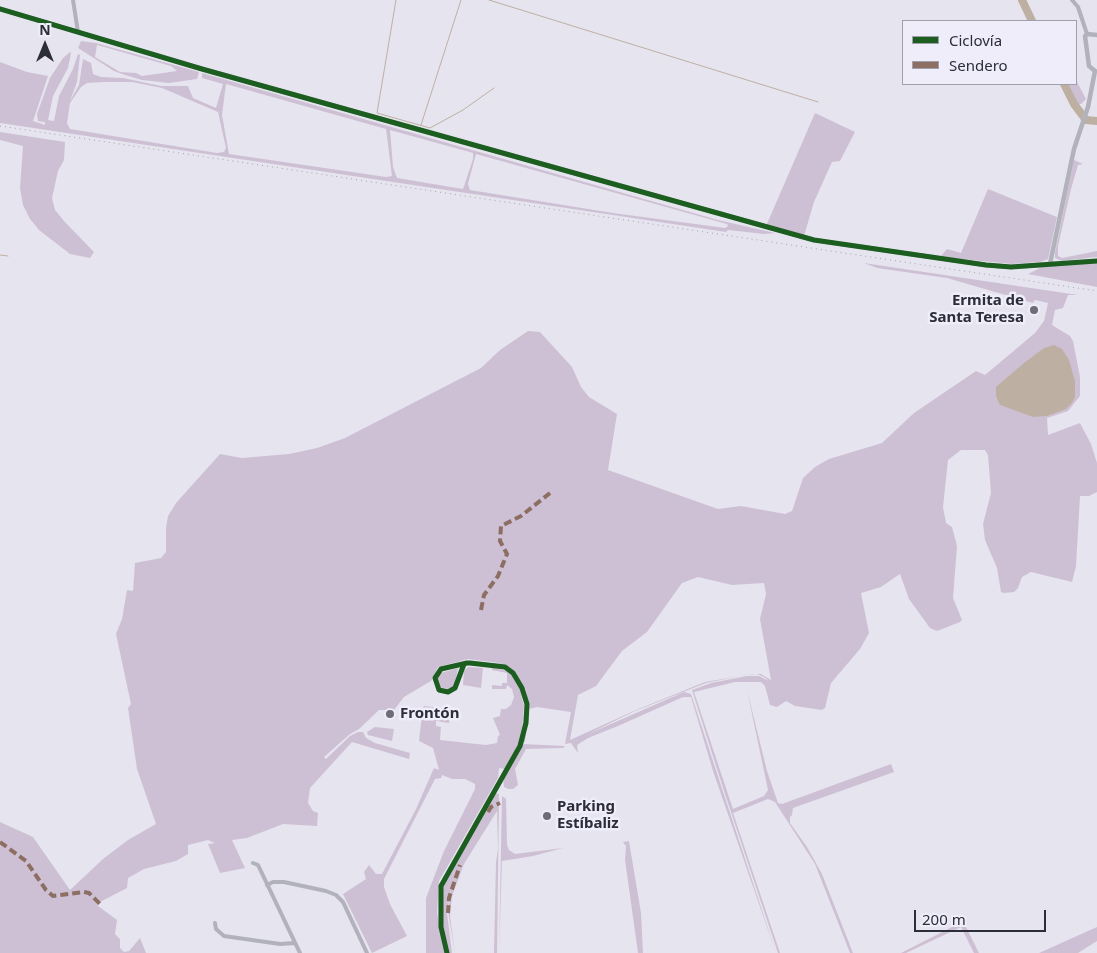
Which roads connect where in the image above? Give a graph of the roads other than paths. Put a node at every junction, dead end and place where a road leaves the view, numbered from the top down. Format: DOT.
graph roads {
  1 [pos="73,0"];
  2 [pos="1072,0"];
  3 [pos="0,9"];
  4 [pos="78,33"];
  5 [pos="1088,34"];
  6 [pos="1097,35"];
  7 [pos="1096,71"];
  8 [pos="1094,90"];
  9 [pos="1097,261"];
  10 [pos="1050,264"];
  11 [pos="464,664"];
  12 [pos="497,786"];
  13 [pos="253,862"];
  14 [pos="267,885"];
  15 [pos="214,923"];
  16 [pos="295,943"];
  17 [pos="300,953"];
  18 [pos="367,953"];
  19 [pos="447,953"];
  1 -- 4 [label="street"];
  2 -- 5 [label="street"];
  3 -- 4 [label="street"];
  4 -- 10 [label="street"];
  5 -- 6 [label="street"];
  5 -- 7 [label="street"];
  7 -- 8 [label="street"];
  8 -- 10 [label="street"];
  9 -- 10 [label="street"];
  11 -- 11 [label="street"];
  11 -- 12 [label="street"];
  12 -- 19 [label="street"];
  13 -- 14 [label="street"];
  14 -- 16 [label="street"];
  14 -- 18 [label="street"];
  15 -- 16 [label="street"];
  16 -- 17 [label="street"];
}
